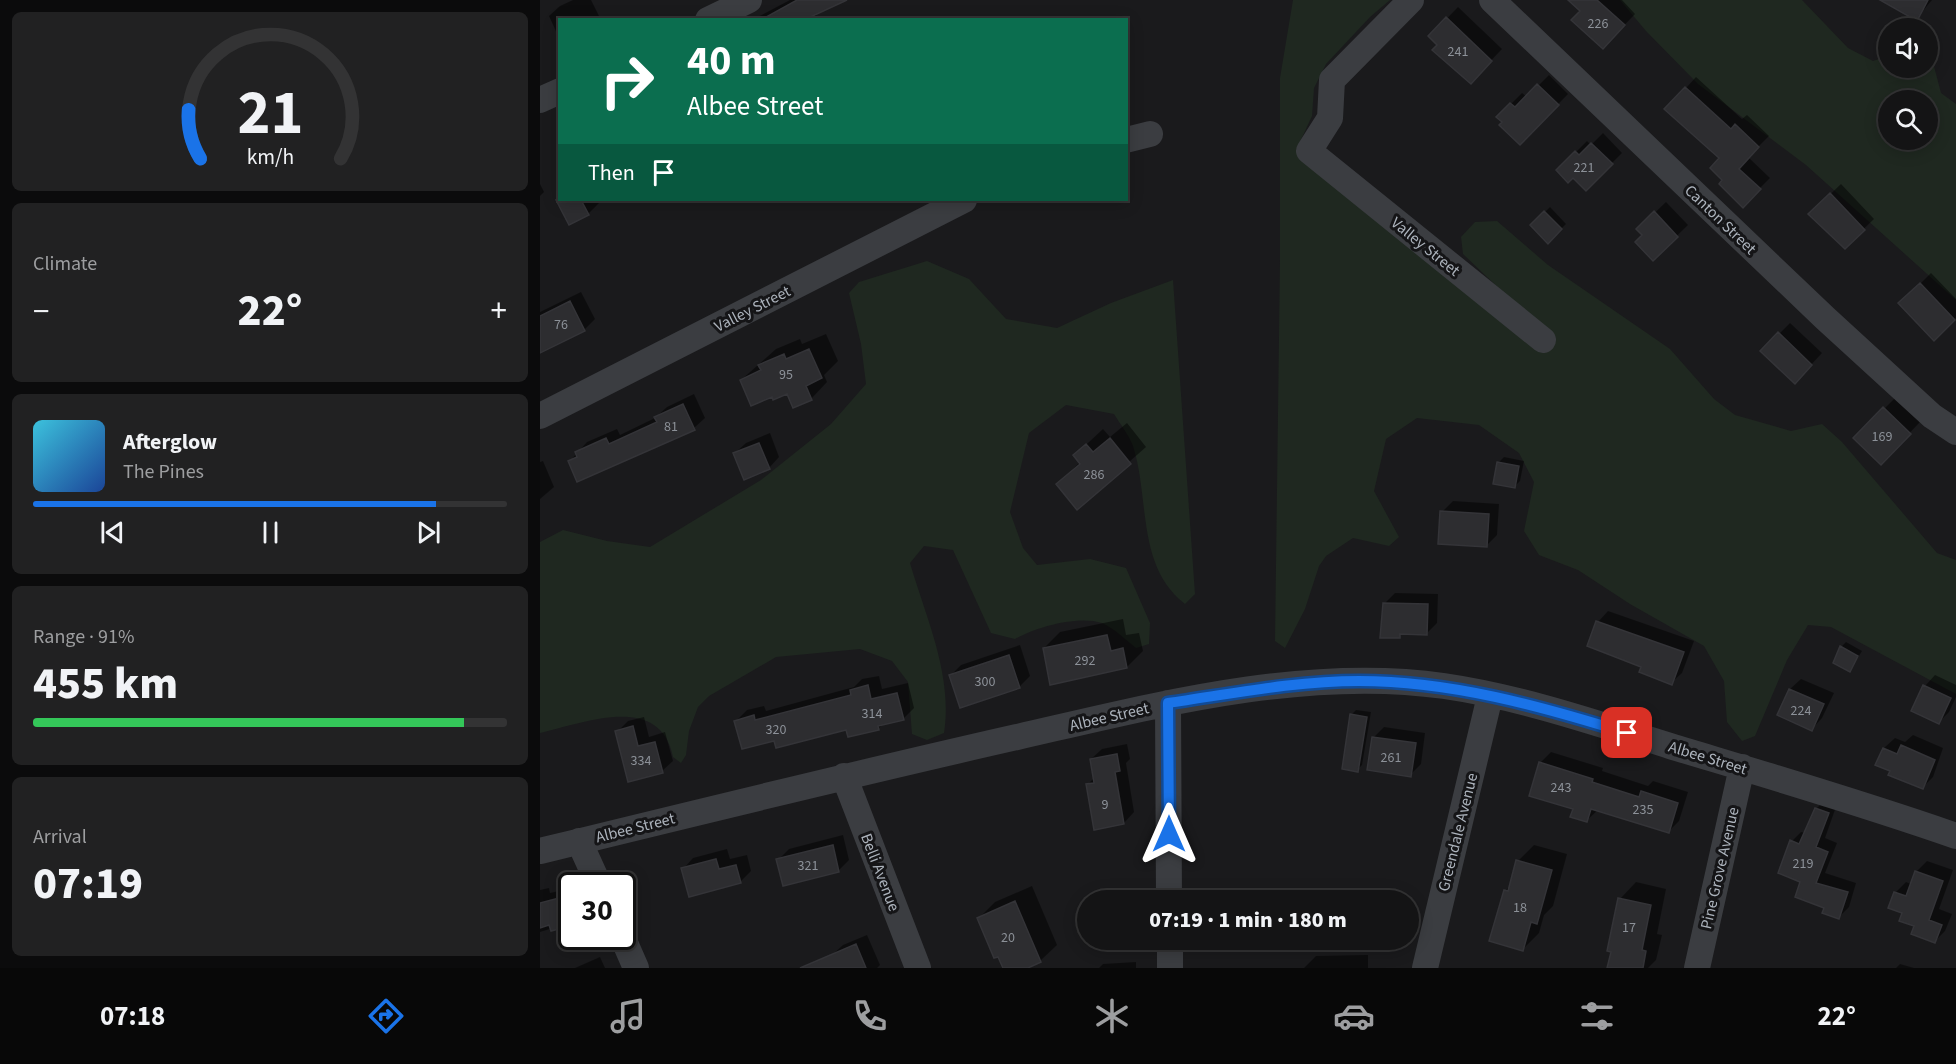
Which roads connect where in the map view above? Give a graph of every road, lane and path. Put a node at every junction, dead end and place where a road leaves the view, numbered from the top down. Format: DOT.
graph roads {
  1 [pos="749,0"];
  2 [pos="1411,0"];
  3 [pos="1492,0"];
  4 [pos="712,18"];
  5 [pos="558,92"];
  6 [pos="540,100"];
  7 [pos="962,201"];
  8 [pos="1543,340"];
  9 [pos="540,416"];
  10 [pos="1956,432"];
  11 [pos="1490,696"];
  12 [pos="1168,703"];
  13 [pos="1742,767"];
  14 [pos="844,776"];
  15 [pos="1956,836"];
  16 [pos="579,841"];
  17 [pos="540,850"];
  18 [pos="593,872"];
  19 [pos="1170,890"];
  20 [pos="628,950"];
  21 [pos="1170,950"];
  22 [pos="636,968"];
  23 [pos="918,968"];
  24 [pos="1170,968"];
  25 [pos="1425,968"];
  26 [pos="1697,968"];
  1 -- 4 [label="street"];
  2 -- 8 [label="street, Valley Street"];
  3 -- 10 [label="street, Canton Street"];
  5 -- 6 [label="street"];
  7 -- 9 [label="street, Valley Street"];
  11 -- 12 [label="street, Albee Street"];
  11 -- 13 [label="street, Albee Street"];
  11 -- 25 [label="street, Greendale Avenue"];
  12 -- 14 [label="street, Albee Street"];
  12 -- 19 [label="street"];
  13 -- 15 [label="street, Albee Street"];
  13 -- 26 [label="street, Pine Grove Avenue"];
  14 -- 16 [label="street, Albee Street"];
  14 -- 23 [label="street, Belli Avenue"];
  16 -- 17 [label="street, Albee Street"];
  16 -- 18 [label="street"];
  20 -- 22 [label="street"];
  21 -- 24 [label="street"];
}
